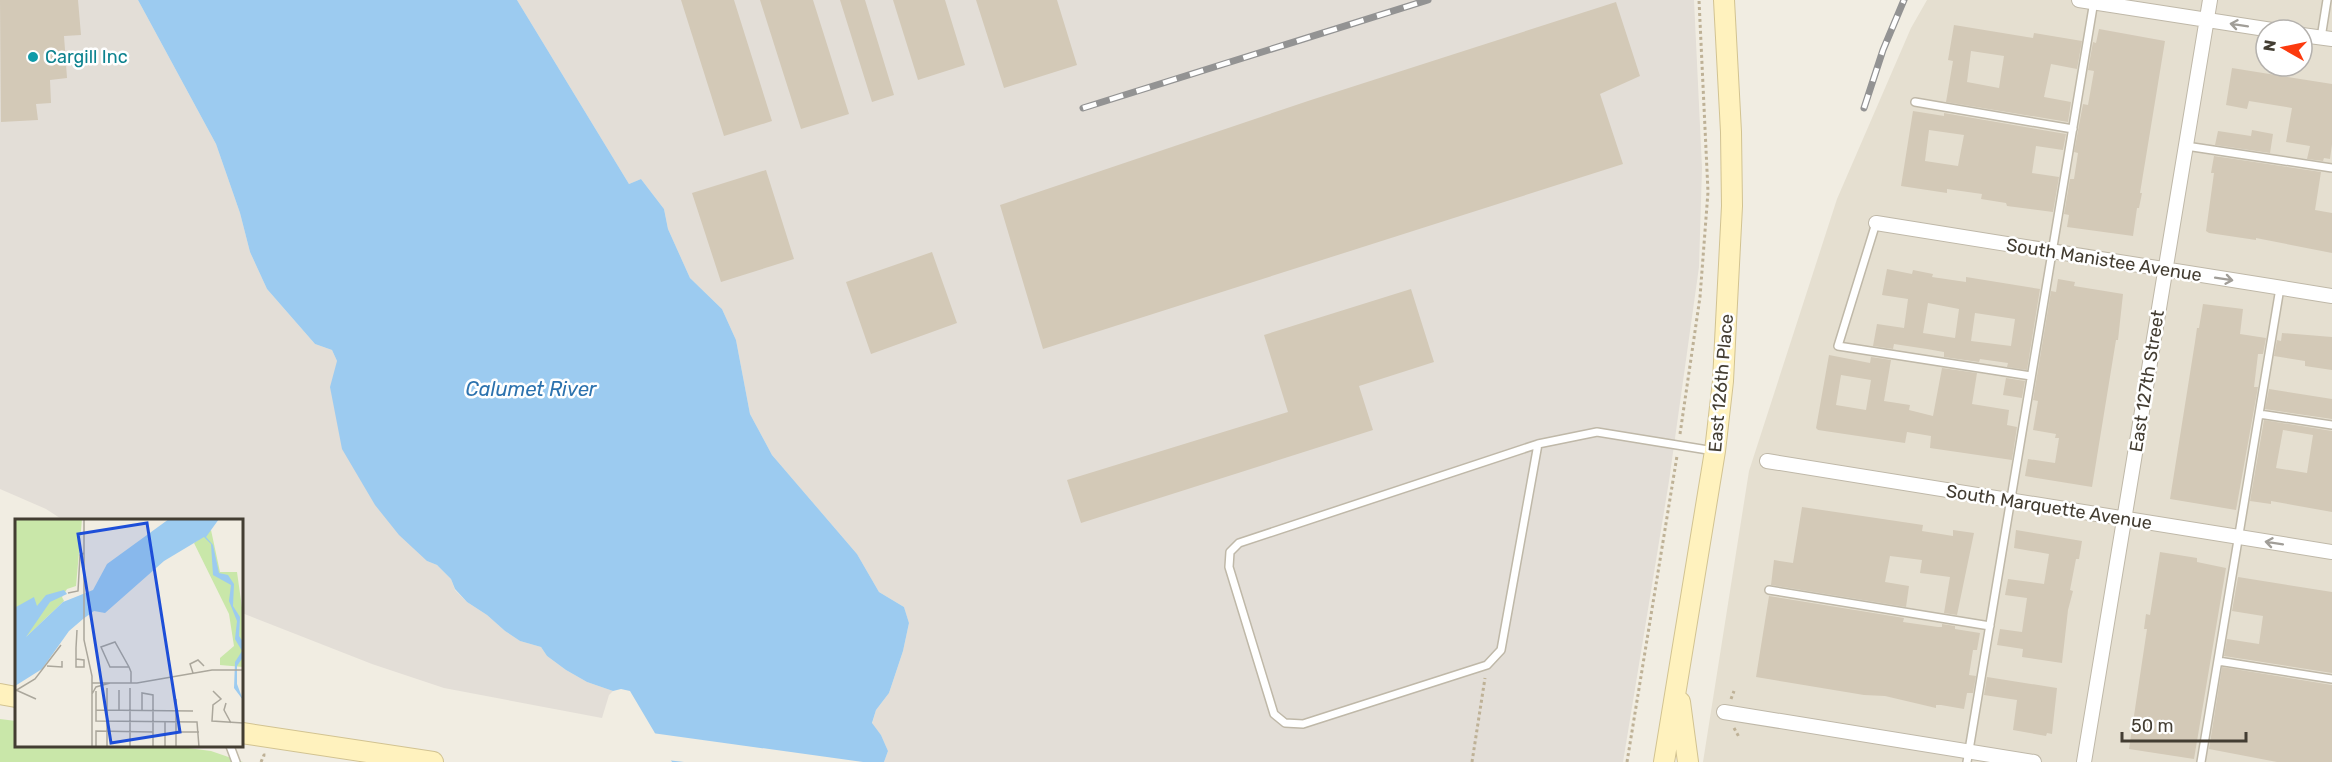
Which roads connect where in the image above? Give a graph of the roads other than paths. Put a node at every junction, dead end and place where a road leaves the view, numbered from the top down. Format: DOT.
graph roads {
  1 [pos="1724,0"];
  2 [pos="2079,0"];
  3 [pos="2210,0"];
  4 [pos="2327,0"];
  5 [pos="2094,1"];
  6 [pos="2207,20"];
  7 [pos="2254,27"];
  8 [pos="2326,39"];
  9 [pos="1915,102"];
  10 [pos="2073,129"];
  11 [pos="2186,146"];
  12 [pos="2332,168"];
  13 [pos="1876,223"];
  14 [pos="2052,251"];
  15 [pos="2166,270"];
  16 [pos="2280,288"];
  17 [pos="2332,296"];
  18 [pos="2031,376"];
  19 [pos="2259,414"];
  20 [pos="2332,425"];
  21 [pos="1538,444"];
  22 [pos="1715,451"];
  23 [pos="1767,461"];
  24 [pos="2011,501"];
  25 [pos="2125,519"];
  26 [pos="2238,537"];
  27 [pos="2332,552"];
  28 [pos="1769,590"];
  29 [pos="1990,626"];
  30 [pos="2218,661"];
  31 [pos="1678,679"];
  32 [pos="2332,679"];
  33 [pos="0,694"];
  34 [pos="15,697"];
  35 [pos="1724,712"];
  36 [pos="243,733"];
  37 [pos="230,747"];
  38 [pos="1968,757"];
  39 [pos="236,762"];
  40 [pos="433,762"];
  41 [pos="1664,762"];
  42 [pos="1688,762"];
  43 [pos="2034,762"];
  44 [pos="2084,762"];
  45 [pos="2201,762"];
  1 -- 22 [label="street, East 126th Place"];
  2 -- 5 [label="street"];
  3 -- 6 [label="street, East 127th Street"];
  4 -- 8 [label="lane"];
  5 -- 6 [label="street"];
  5 -- 10 [label="lane"];
  7 -- 6 [label="street, one-way"];
  6 -- 11 [label="street, East 127th Street"];
  9 -- 10 [label="lane"];
  10 -- 14 [label="lane"];
  11 -- 12 [label="lane"];
  11 -- 15 [label="street, East 127th Street"];
  13 -- 14 [label="street, South Manistee Avenue"];
  13 -- 18 [label="lane"];
  14 -- 15 [label="street, South Manistee Avenue"];
  14 -- 18 [label="lane"];
  15 -- 16 [label="street, South Manistee Avenue, one-way"];
  15 -- 25 [label="street, East 127th Street"];
  16 -- 17 [label="street, South Manistee Avenue"];
  16 -- 19 [label="lane"];
  18 -- 24 [label="lane"];
  19 -- 20 [label="lane"];
  19 -- 26 [label="lane"];
  21 -- 21 [label="lane"];
  21 -- 22 [label="lane"];
  22 -- 31 [label="street, East 126th Place"];
  23 -- 24 [label="street, South Marquette Avenue"];
  24 -- 25 [label="street, South Marquette Avenue"];
  24 -- 29 [label="lane"];
  25 -- 26 [label="street, South Marquette Avenue"];
  25 -- 44 [label="street, East 127th Street"];
  27 -- 26 [label="street, South Marquette Avenue, one-way"];
  26 -- 30 [label="lane"];
  28 -- 29 [label="lane"];
  29 -- 38 [label="lane"];
  30 -- 32 [label="lane"];
  30 -- 45 [label="lane"];
  31 -- 41 [label="street, East 126th Place"];
  31 -- 42 [label="street"];
  33 -- 34 [label="street"];
  35 -- 38 [label="street"];
  36 -- 40 [label="street"];
  37 -- 39 [label="lane"];
  38 -- 43 [label="street"];
}
